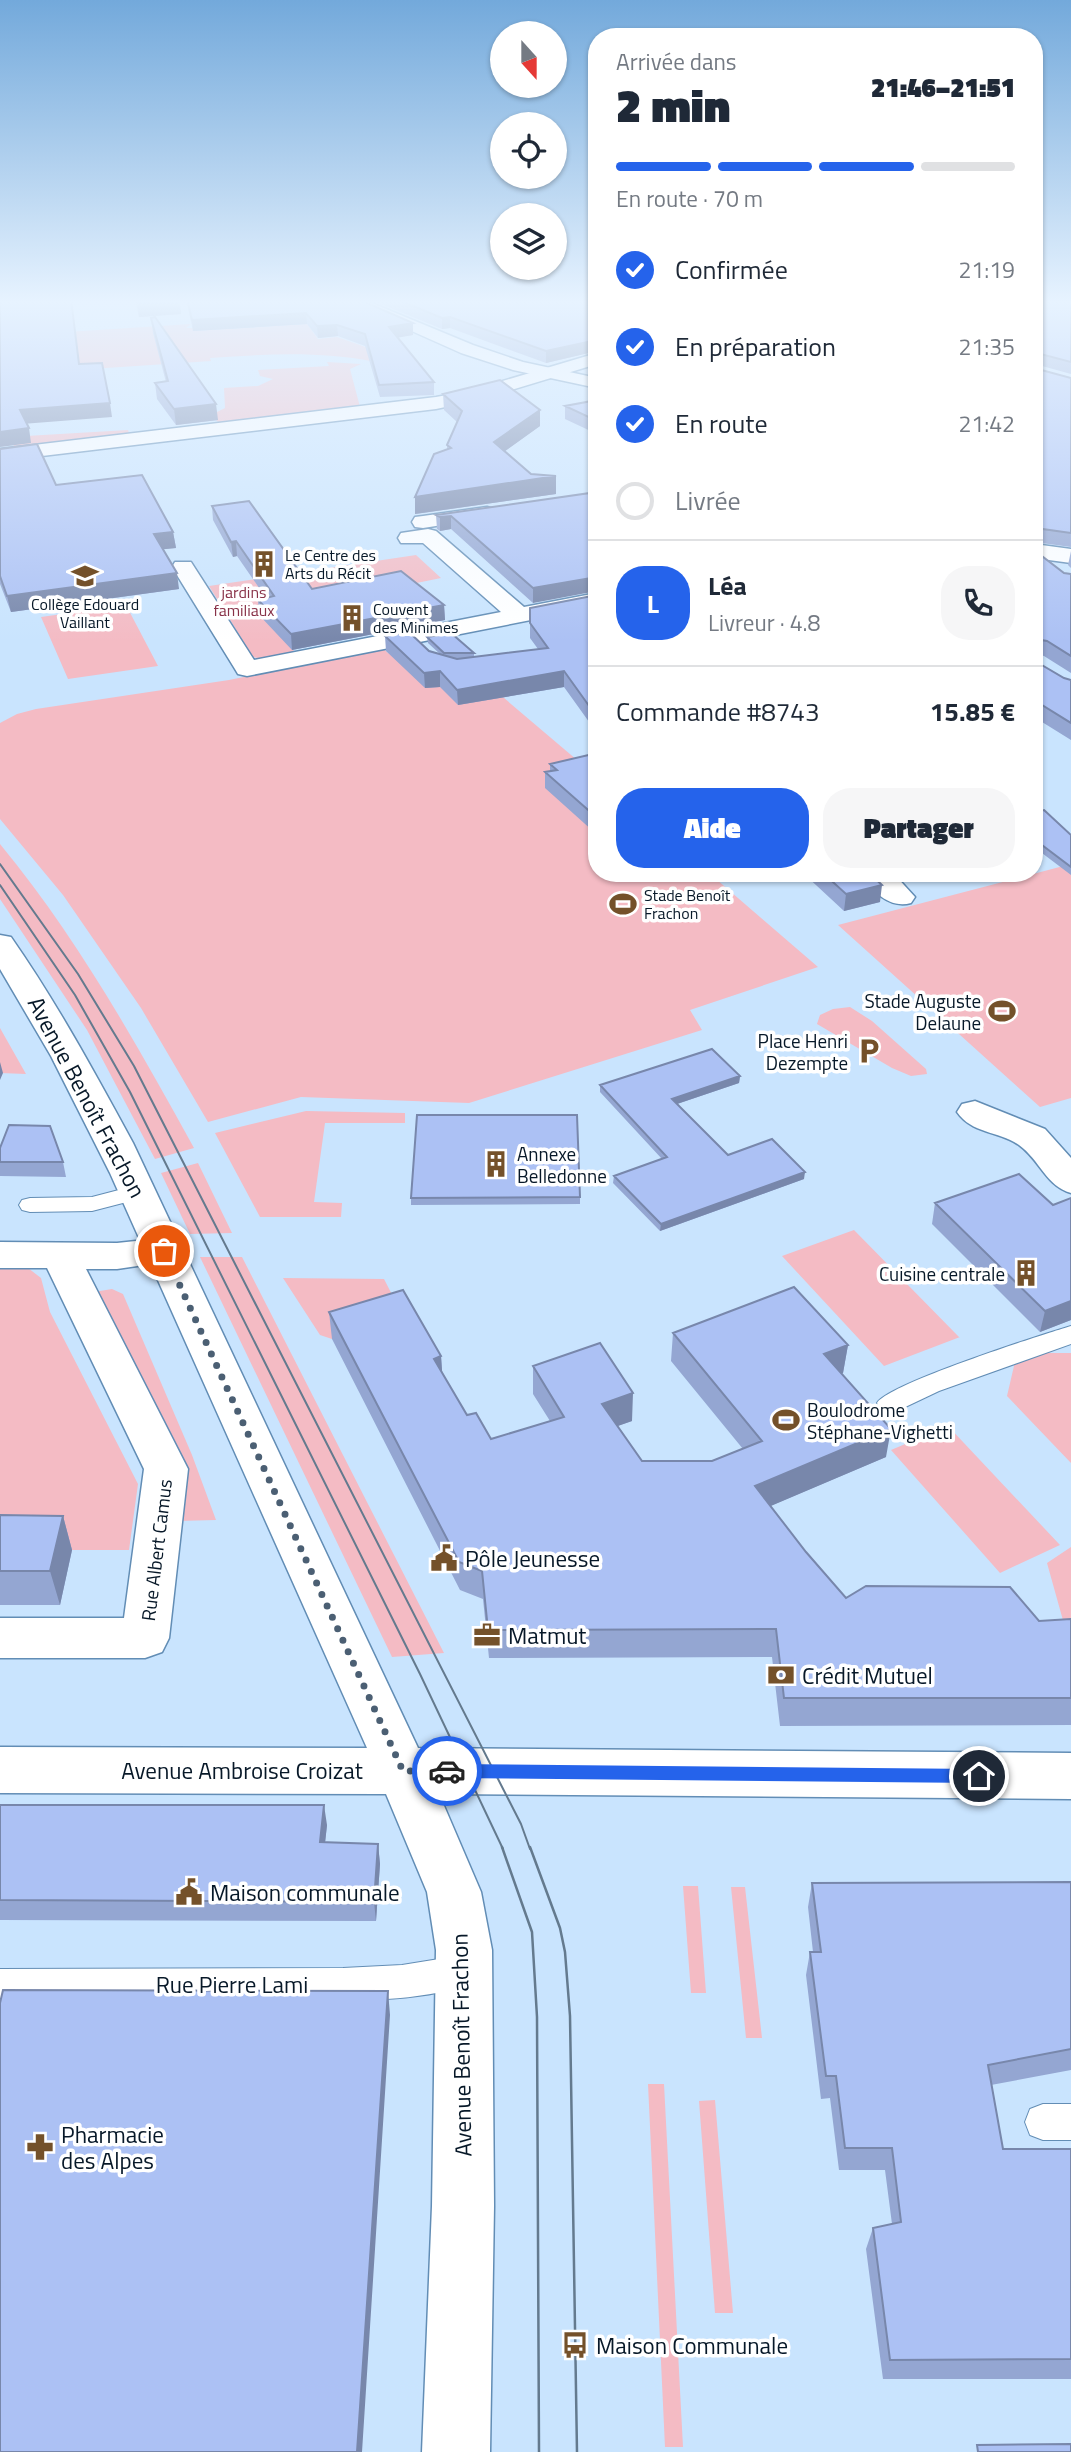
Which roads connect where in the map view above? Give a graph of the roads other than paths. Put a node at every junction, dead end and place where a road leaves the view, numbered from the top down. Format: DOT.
graph roads {
  1 [pos="349,413"];
  2 [pos="0,455"];
  3 [pos="503,510"];
  4 [pos="1048,558"];
  5 [pos="183,567"];
  6 [pos="1071,580"];
  7 [pos="588,602"];
  8 [pos="519,615"];
  9 [pos="884,882"];
  10 [pos="900,897"];
  11 [pos="0,944"];
  12 [pos="975,1112"];
  13 [pos="1071,1181"];
  14 [pos="138,1192"];
  15 [pos="30,1205"];
  16 [pos="164,1251"];
  17 [pos="0,1255"];
  18 [pos="63,1256"];
  19 [pos="1071,1335"];
  20 [pos="890,1403"];
  21 [pos="0,1638"];
  22 [pos="0,1770"];
  23 [pos="403,1771"];
  24 [pos="1071,1776"];
  25 [pos="464,1971"];
  26 [pos="0,1985"];
  27 [pos="456,2452"];
  1 -- 2 [label="street"];
  3 -- 8 [label="street"];
  4 -- 6 [label="street"];
  5 -- 8 [label="street"];
  7 -- 8 [label="street"];
  9 -- 10 [label="street"];
  11 -- 14 [label="street, Avenue Benoît Frachon"];
  12 -- 13 [label="street"];
  14 -- 15 [label="lane"];
  14 -- 16 [label="street, Avenue Benoît Frachon"];
  16 -- 18 [label="street"];
  16 -- 23 [label="street, Avenue Benoît Frachon"];
  17 -- 18 [label="street"];
  18 -- 21 [label="street, Rue Albert Camus"];
  19 -- 20 [label="lane"];
  22 -- 23 [label="street, Avenue Ambroise Croizat"];
  23 -- 24 [label="street, Avenue Ambroise Croizat"];
  23 -- 25 [label="street, Avenue Benoît Frachon"];
  25 -- 26 [label="lane, Rue Pierre Lami"];
  25 -- 27 [label="street, Avenue Benoît Frachon"];
}
